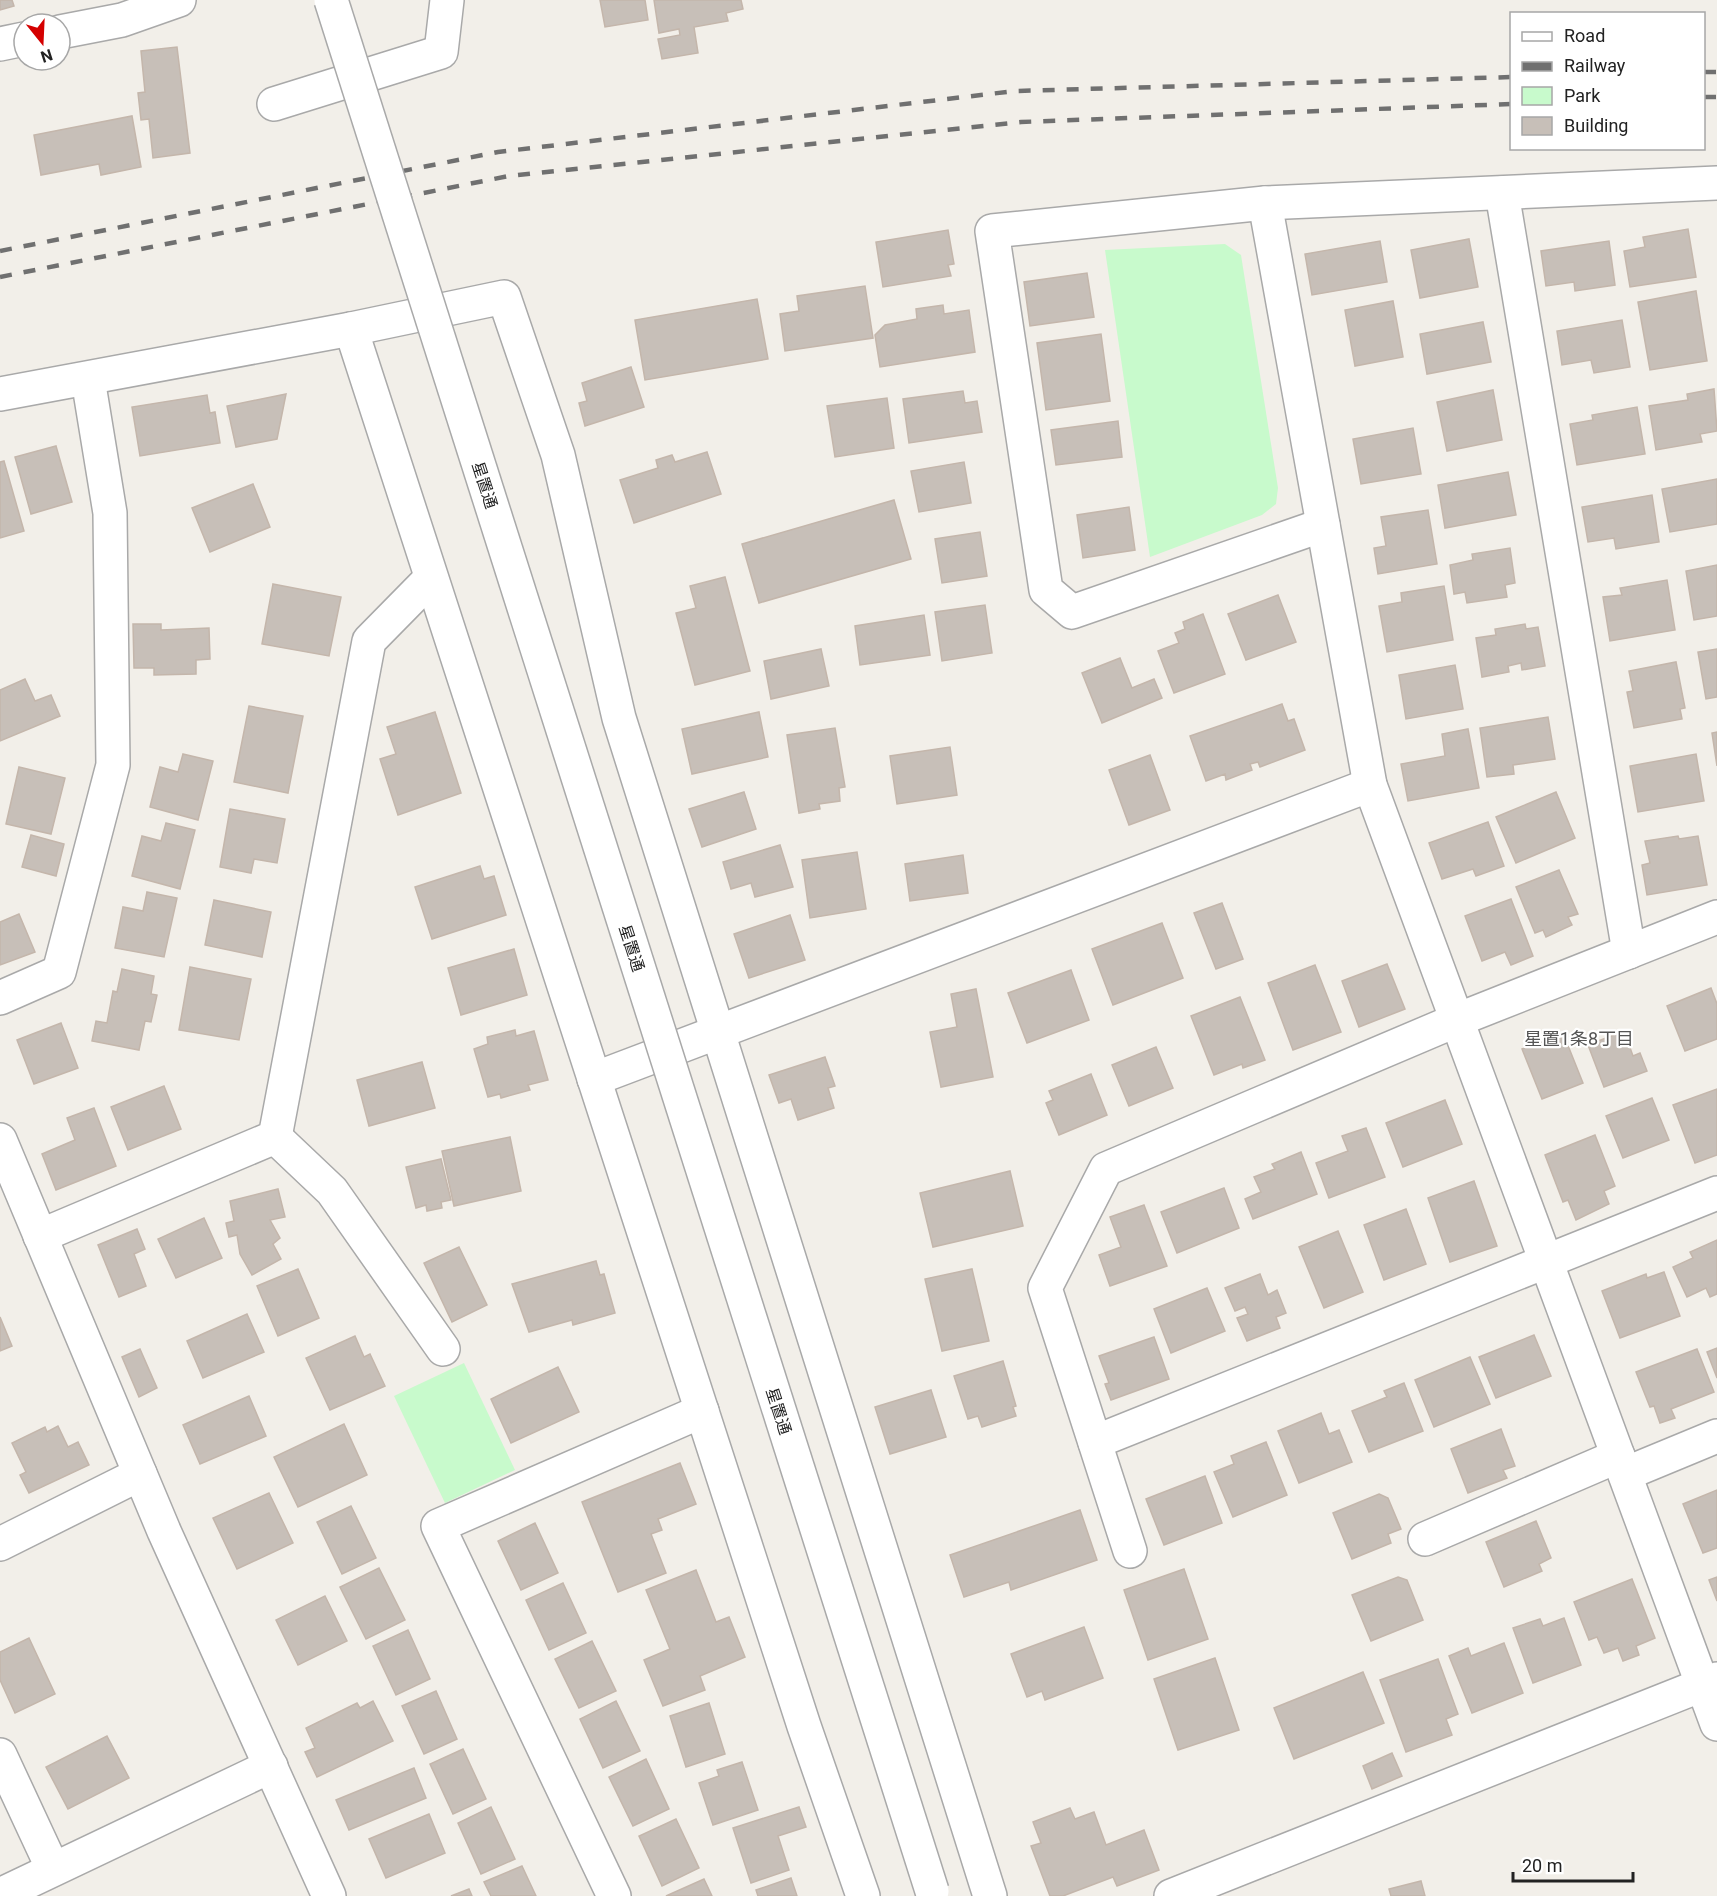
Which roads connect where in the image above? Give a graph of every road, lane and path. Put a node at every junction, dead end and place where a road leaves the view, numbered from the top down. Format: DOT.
graph roads {
  1 [pos="179,0"];
  2 [pos="331,0"];
  3 [pos="447,0"];
  4 [pos="72,30"];
  5 [pos="274,104"];
  6 [pos="1716,187"];
  7 [pos="1502,193"];
  8 [pos="1264,203"];
  9 [pos="351,329"];
  10 [pos="88,379"];
  11 [pos="0,394"];
  12 [pos="1323,525"];
  13 [pos="431,578"];
  14 [pos="1370,785"];
  15 [pos="1717,917"];
  16 [pos="1629,952"];
  17 [pos="0,998"];
  18 [pos="1457,1020"];
  19 [pos="717,1030"];
  20 [pos="594,1079"];
  21 [pos="275,1137"];
  22 [pos="0,1140"];
  23 [pos="1717,1193"];
  24 [pos="40,1236"];
  25 [pos="1546,1261"];
  26 [pos="443,1349"];
  27 [pos="702,1411"];
  28 [pos="1717,1436"];
  29 [pos="1095,1442"];
  30 [pos="1621,1465"];
  31 [pos="140,1474"];
  32 [pos="1425,1539"];
  33 [pos="0,1544"];
  34 [pos="1130,1551"];
  35 [pos="1710,1682"];
  36 [pos="1717,1724"];
  37 [pos="0,1755"];
  38 [pos="271,1766"];
  39 [pos="53,1869"];
  40 [pos="933,1893"];
  41 [pos="0,1895"];
  42 [pos="330,1896"];
  43 [pos="614,1896"];
  44 [pos="863,1896"];
  45 [pos="990,1896"];
  46 [pos="1171,1896"];
  1 -- 4 [label="street"];
  2 -- 40 [label="street, 星置通, bridge"];
  3 -- 5 [label="street"];
  6 -- 7 [label="street"];
  7 -- 8 [label="street"];
  7 -- 16 [label="street"];
  8 -- 12 [label="street"];
  8 -- 12 [label="street"];
  9 -- 10 [label="street"];
  9 -- 13 [label="street"];
  9 -- 19 [label="street"];
  10 -- 11 [label="street"];
  10 -- 17 [label="street"];
  12 -- 14 [label="street"];
  13 -- 20 [label="street"];
  13 -- 21 [label="street"];
  14 -- 18 [label="street"];
  14 -- 19 [label="street"];
  15 -- 16 [label="street"];
  16 -- 18 [label="street"];
  18 -- 25 [label="street"];
  18 -- 29 [label="street"];
  19 -- 20 [label="street"];
  19 -- 45 [label="street"];
  20 -- 27 [label="street"];
  21 -- 24 [label="street"];
  21 -- 26 [label="street"];
  22 -- 24 [label="street"];
  23 -- 25 [label="street"];
  24 -- 31 [label="street"];
  25 -- 29 [label="street"];
  25 -- 30 [label="street"];
  27 -- 43 [label="street"];
  27 -- 44 [label="street"];
  28 -- 30 [label="street"];
  29 -- 34 [label="street"];
  30 -- 32 [label="street"];
  30 -- 35 [label="street"];
  31 -- 33 [label="street"];
  31 -- 38 [label="street"];
  35 -- 36 [label="street"];
  35 -- 46 [label="street"];
  37 -- 39 [label="street"];
  38 -- 39 [label="street"];
  38 -- 42 [label="street"];
  39 -- 41 [label="street"];
}
